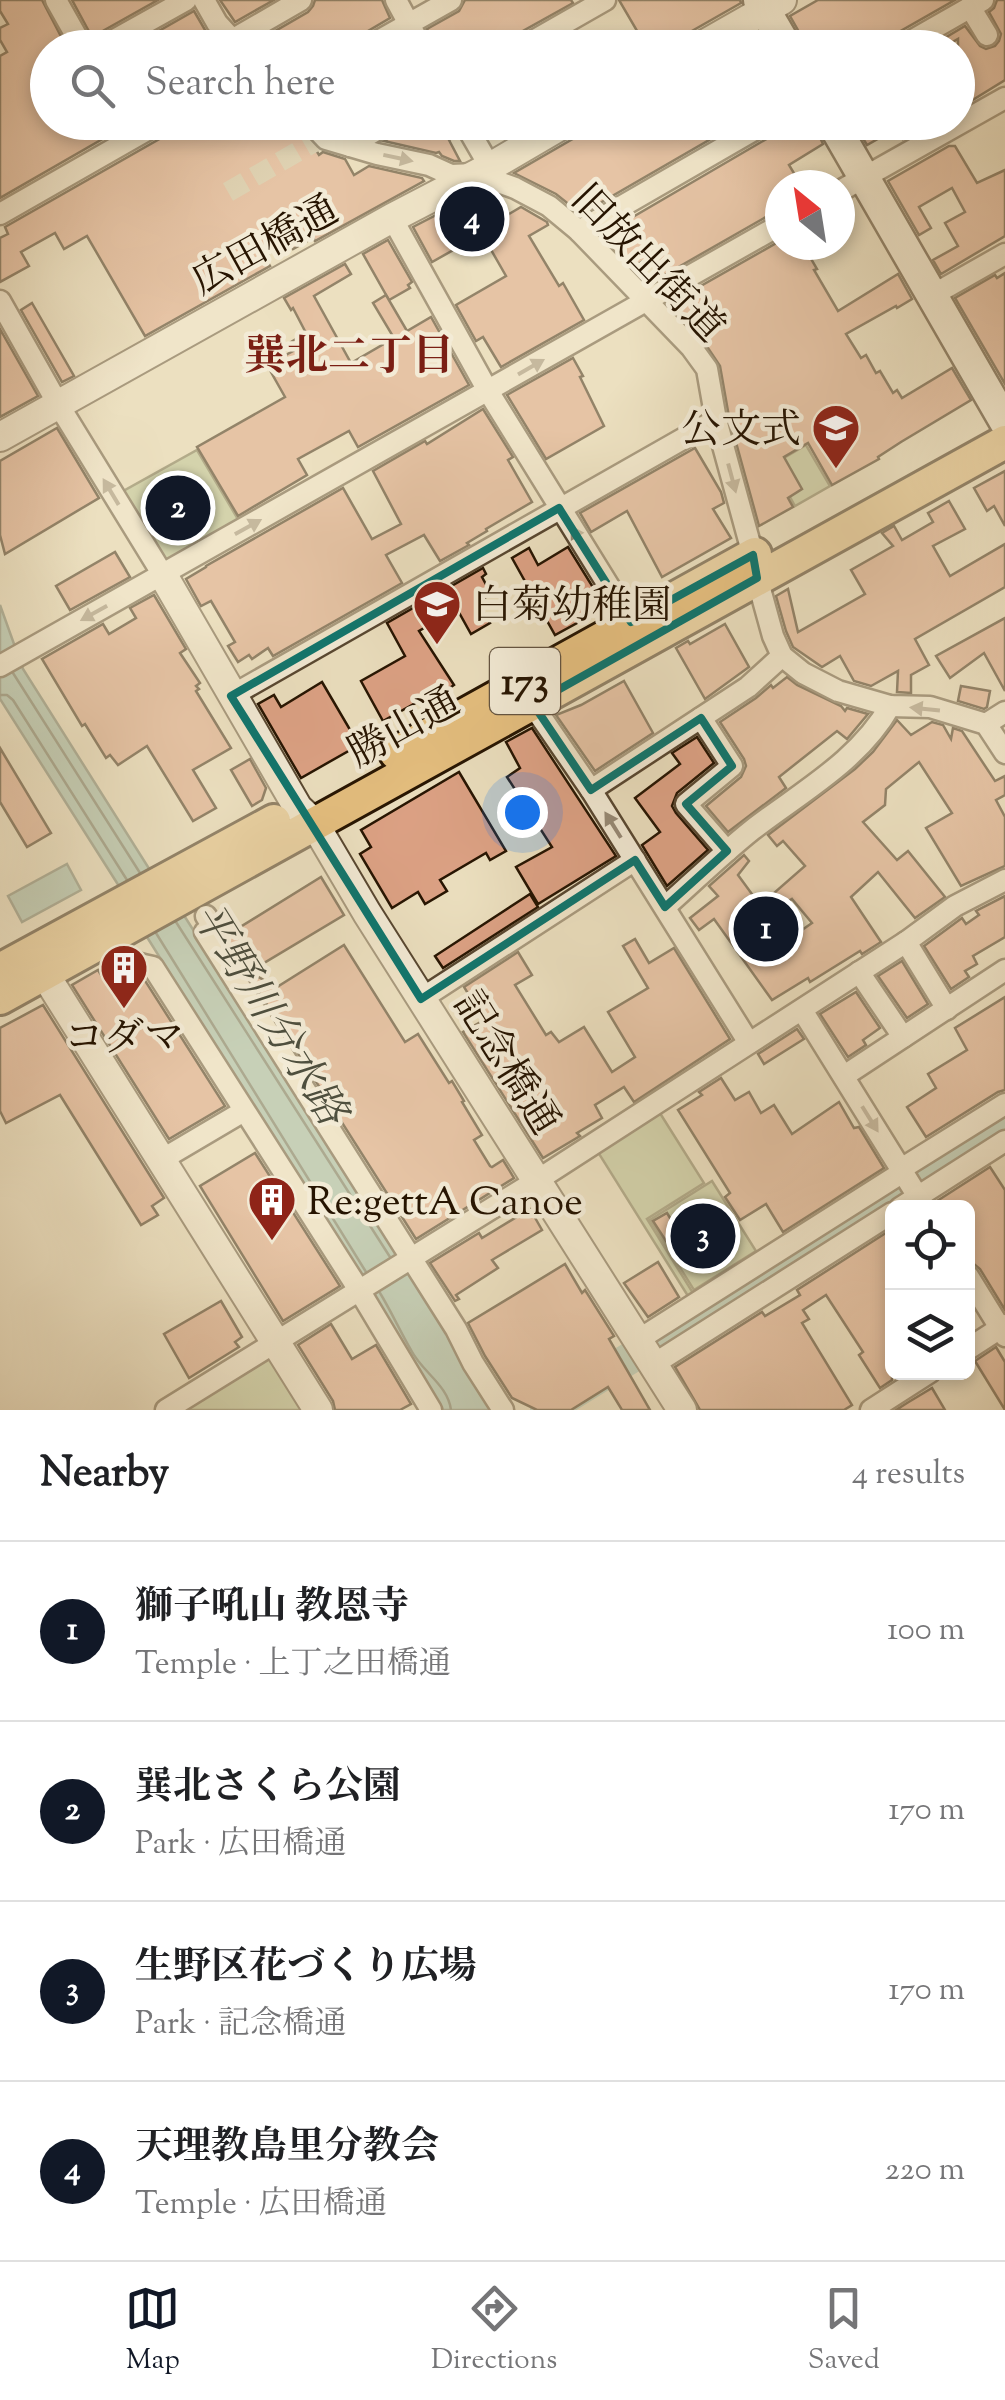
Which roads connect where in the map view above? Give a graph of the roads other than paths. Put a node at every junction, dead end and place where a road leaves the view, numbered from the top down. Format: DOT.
graph roads {
  1 [pos="56,0"];
  2 [pos="186,0"];
  3 [pos="204,0"];
  4 [pos="302,0"];
  5 [pos="396,0"];
  6 [pos="451,0"];
  7 [pos="606,0"];
  8 [pos="769,3"];
  9 [pos="977,4"];
  10 [pos="409,24"];
  11 [pos="73,30"];
  12 [pos="132,30"];
  13 [pos="223,30"];
  14 [pos="257,30"];
  15 [pos="398,30"];
  16 [pos="412,30"];
  17 [pos="553,30"];
  18 [pos="726,30"];
  19 [pos="780,30"];
  20 [pos="943,30"];
  21 [pos="986,35"];
  22 [pos="1005,98"];
  23 [pos="975,115"];
  24 [pos="115,140"];
  25 [pos="329,140"];
  26 [pos="360,140"];
  27 [pos="471,140"];
  28 [pos="537,140"];
  29 [pos="737,140"];
  30 [pos="838,140"];
  31 [pos="930,140"];
  32 [pos="350,146"];
  33 [pos="847,170"];
  34 [pos="483,171"];
  35 [pos="855,182"];
  36 [pos="855,188"];
  37 [pos="0,214"];
  38 [pos="392,218"];
  39 [pos="579,231"];
  40 [pos="765,233"];
  41 [pos="1005,254"];
  42 [pos="931,296"];
  43 [pos="0,301"];
  44 [pos="645,301"];
  45 [pos="20,337"];
  46 [pos="0,348"];
  47 [pos="488,391"];
  48 [pos="58,404"];
  49 [pos="716,420"];
  50 [pos="1004,425"];
  51 [pos="0,436"];
  52 [pos="559,508"];
  53 [pos="755,567"];
  54 [pos="163,574"];
  55 [pos="631,622"];
  56 [pos="782,656"];
  57 [pos="0,666"];
  58 [pos="231,696"];
  59 [pos="532,704"];
  60 [pos="890,706"];
  61 [pos="1005,712"];
  62 [pos="700,718"];
  63 [pos="986,724"];
  64 [pos="1005,752"];
  65 [pos="590,790"];
  66 [pos="306,816"];
  67 [pos="727,851"];
  68 [pos="635,860"];
  69 [pos="1005,880"];
  70 [pos="665,907"];
  71 [pos="206,916"];
  72 [pos="121,921"];
  73 [pos="906,942"];
  74 [pos="0,970"];
  75 [pos="1005,970"];
  76 [pos="860,972"];
  77 [pos="44,973"];
  78 [pos="0,998"];
  79 [pos="422,999"];
  80 [pos="946,1009"];
  81 [pos="802,1010"];
  82 [pos="903,1038"];
  83 [pos="749,1043"];
  84 [pos="844,1076"];
  85 [pos="1005,1104"];
  86 [pos="244,1110"];
  87 [pos="1005,1141"];
  88 [pos="162,1160"];
  89 [pos="536,1181"];
  90 [pos="910,1189"];
  91 [pos="885,1216"];
  92 [pos="409,1260"];
  93 [pos="975,1287"];
  94 [pos="360,1290"];
  95 [pos="1003,1330"];
  96 [pos="274,1342"];
  97 [pos="975,1345"];
  98 [pos="646,1352"];
  99 [pos="919,1380"];
  100 [pos="884,1406"];
  101 [pos="166,1410"];
  102 [pos="318,1410"];
  103 [pos="431,1410"];
  104 [pos="503,1410"];
  105 [pos="682,1410"];
  1 -- 11 [label="street"];
  2 -- 12 [label="street"];
  3 -- 13 [label="street"];
  4 -- 14 [label="street"];
  5 -- 10 [label="street"];
  6 -- 10 [label="street"];
  7 -- 17 [label="street"];
  8 -- 18 [label="street"];
  8 -- 19 [label="main road"];
  9 -- 20 [label="street"];
  9 -- 21 [label="street"];
  10 -- 15 [label="street"];
  10 -- 16 [label="street"];
  22 -- 23 [label="street"];
  24 -- 37 [label="street"];
  25 -- 32 [label="street, 旧放出街道"];
  26 -- 32 [label="street"];
  27 -- 34 [label="street"];
  28 -- 34 [label="street, 広田橋通"];
  29 -- 39 [label="street"];
  30 -- 33 [label="main road"];
  31 -- 35 [label="street"];
  32 -- 34 [label="street, 旧放出街道, one-way"];
  34 -- 38 [label="street, 広田橋通"];
  34 -- 39 [label="street, 旧放出街道"];
  36 -- 42 [label="main road"];
  38 -- 47 [label="street"];
  38 -- 48 [label="street, 広田橋通"];
  39 -- 44 [label="street, 旧放出街道"];
  40 -- 44 [label="street"];
  41 -- 42 [label="street"];
  42 -- 50 [label="main road"];
  43 -- 45 [label="street"];
  47 -- 44 [label="street, one-way"];
  44 -- 49 [label="street, 旧放出街道"];
  45 -- 46 [label="street"];
  45 -- 48 [label="street"];
  47 -- 52 [label="street"];
  54 -- 47 [label="street, one-way"];
  48 -- 51 [label="street, 広田橋通"];
  54 -- 48 [label="street, one-way"];
  49 -- 52 [label="street"];
  49 -- 53 [label="street, 旧放出街道, one-way"];
  50 -- 53 [label="main road, 勝山通 / 173"];
  55 -- 52 [label="street, one-way"];
  52 -- 58 [label="street"];
  53 -- 55 [label="main road, 勝山通 / 173"];
  53 -- 56 [label="street, 旧放出街道"];
  53 -- 59 [label="main road, 勝山通 / 173"];
  54 -- 57 [label="street, one-way"];
  54 -- 58 [label="street, 記念橋通"];
  55 -- 66 [label="main road, 勝山通 / 173"];
  56 -- 60 [label="street"];
  56 -- 62 [label="street"];
  58 -- 66 [label="street, 記念橋通"];
  59 -- 65 [label="street"];
  59 -- 66 [label="main road, 勝山通 / 173"];
  63 -- 60 [label="street, one-way"];
  60 -- 67 [label="street"];
  61 -- 63 [label="street"];
  62 -- 65 [label="street"];
  62 -- 67 [label="street"];
  63 -- 64 [label="street"];
  68 -- 65 [label="street, one-way"];
  66 -- 72 [label="main road, 勝山通 / 173"];
  66 -- 79 [label="street, 記念橋通"];
  67 -- 70 [label="street"];
  68 -- 70 [label="street"];
  68 -- 79 [label="street"];
  69 -- 73 [label="street"];
  70 -- 83 [label="street"];
  71 -- 92 [label="street"];
  72 -- 74 [label="main road, 勝山通 / 173"];
  72 -- 77 [label="main road, 勝山通 / 173"];
  72 -- 86 [label="street"];
  73 -- 76 [label="street"];
  73 -- 80 [label="street"];
  75 -- 80 [label="street"];
  76 -- 81 [label="street"];
  76 -- 82 [label="street"];
  77 -- 78 [label="main road, 勝山通 / 173"];
  77 -- 88 [label="street"];
  79 -- 89 [label="street, 記念橋通"];
  80 -- 82 [label="street"];
  81 -- 83 [label="street"];
  81 -- 84 [label="street"];
  82 -- 84 [label="street"];
  83 -- 89 [label="street"];
  84 -- 90 [label="street, one-way"];
  85 -- 90 [label="street"];
  86 -- 88 [label="street"];
  86 -- 94 [label="street"];
  87 -- 90 [label="street"];
  88 -- 96 [label="street"];
  89 -- 92 [label="street"];
  89 -- 98 [label="street, 記念橋通"];
  90 -- 98 [label="street"];
  91 -- 98 [label="street"];
  92 -- 94 [label="street"];
  92 -- 104 [label="street"];
  93 -- 95 [label="street"];
  94 -- 96 [label="street"];
  94 -- 103 [label="street"];
  95 -- 97 [label="street"];
  96 -- 101 [label="street"];
  96 -- 102 [label="street"];
  98 -- 105 [label="street, 記念橋通"];
  99 -- 100 [label="street"];
}
